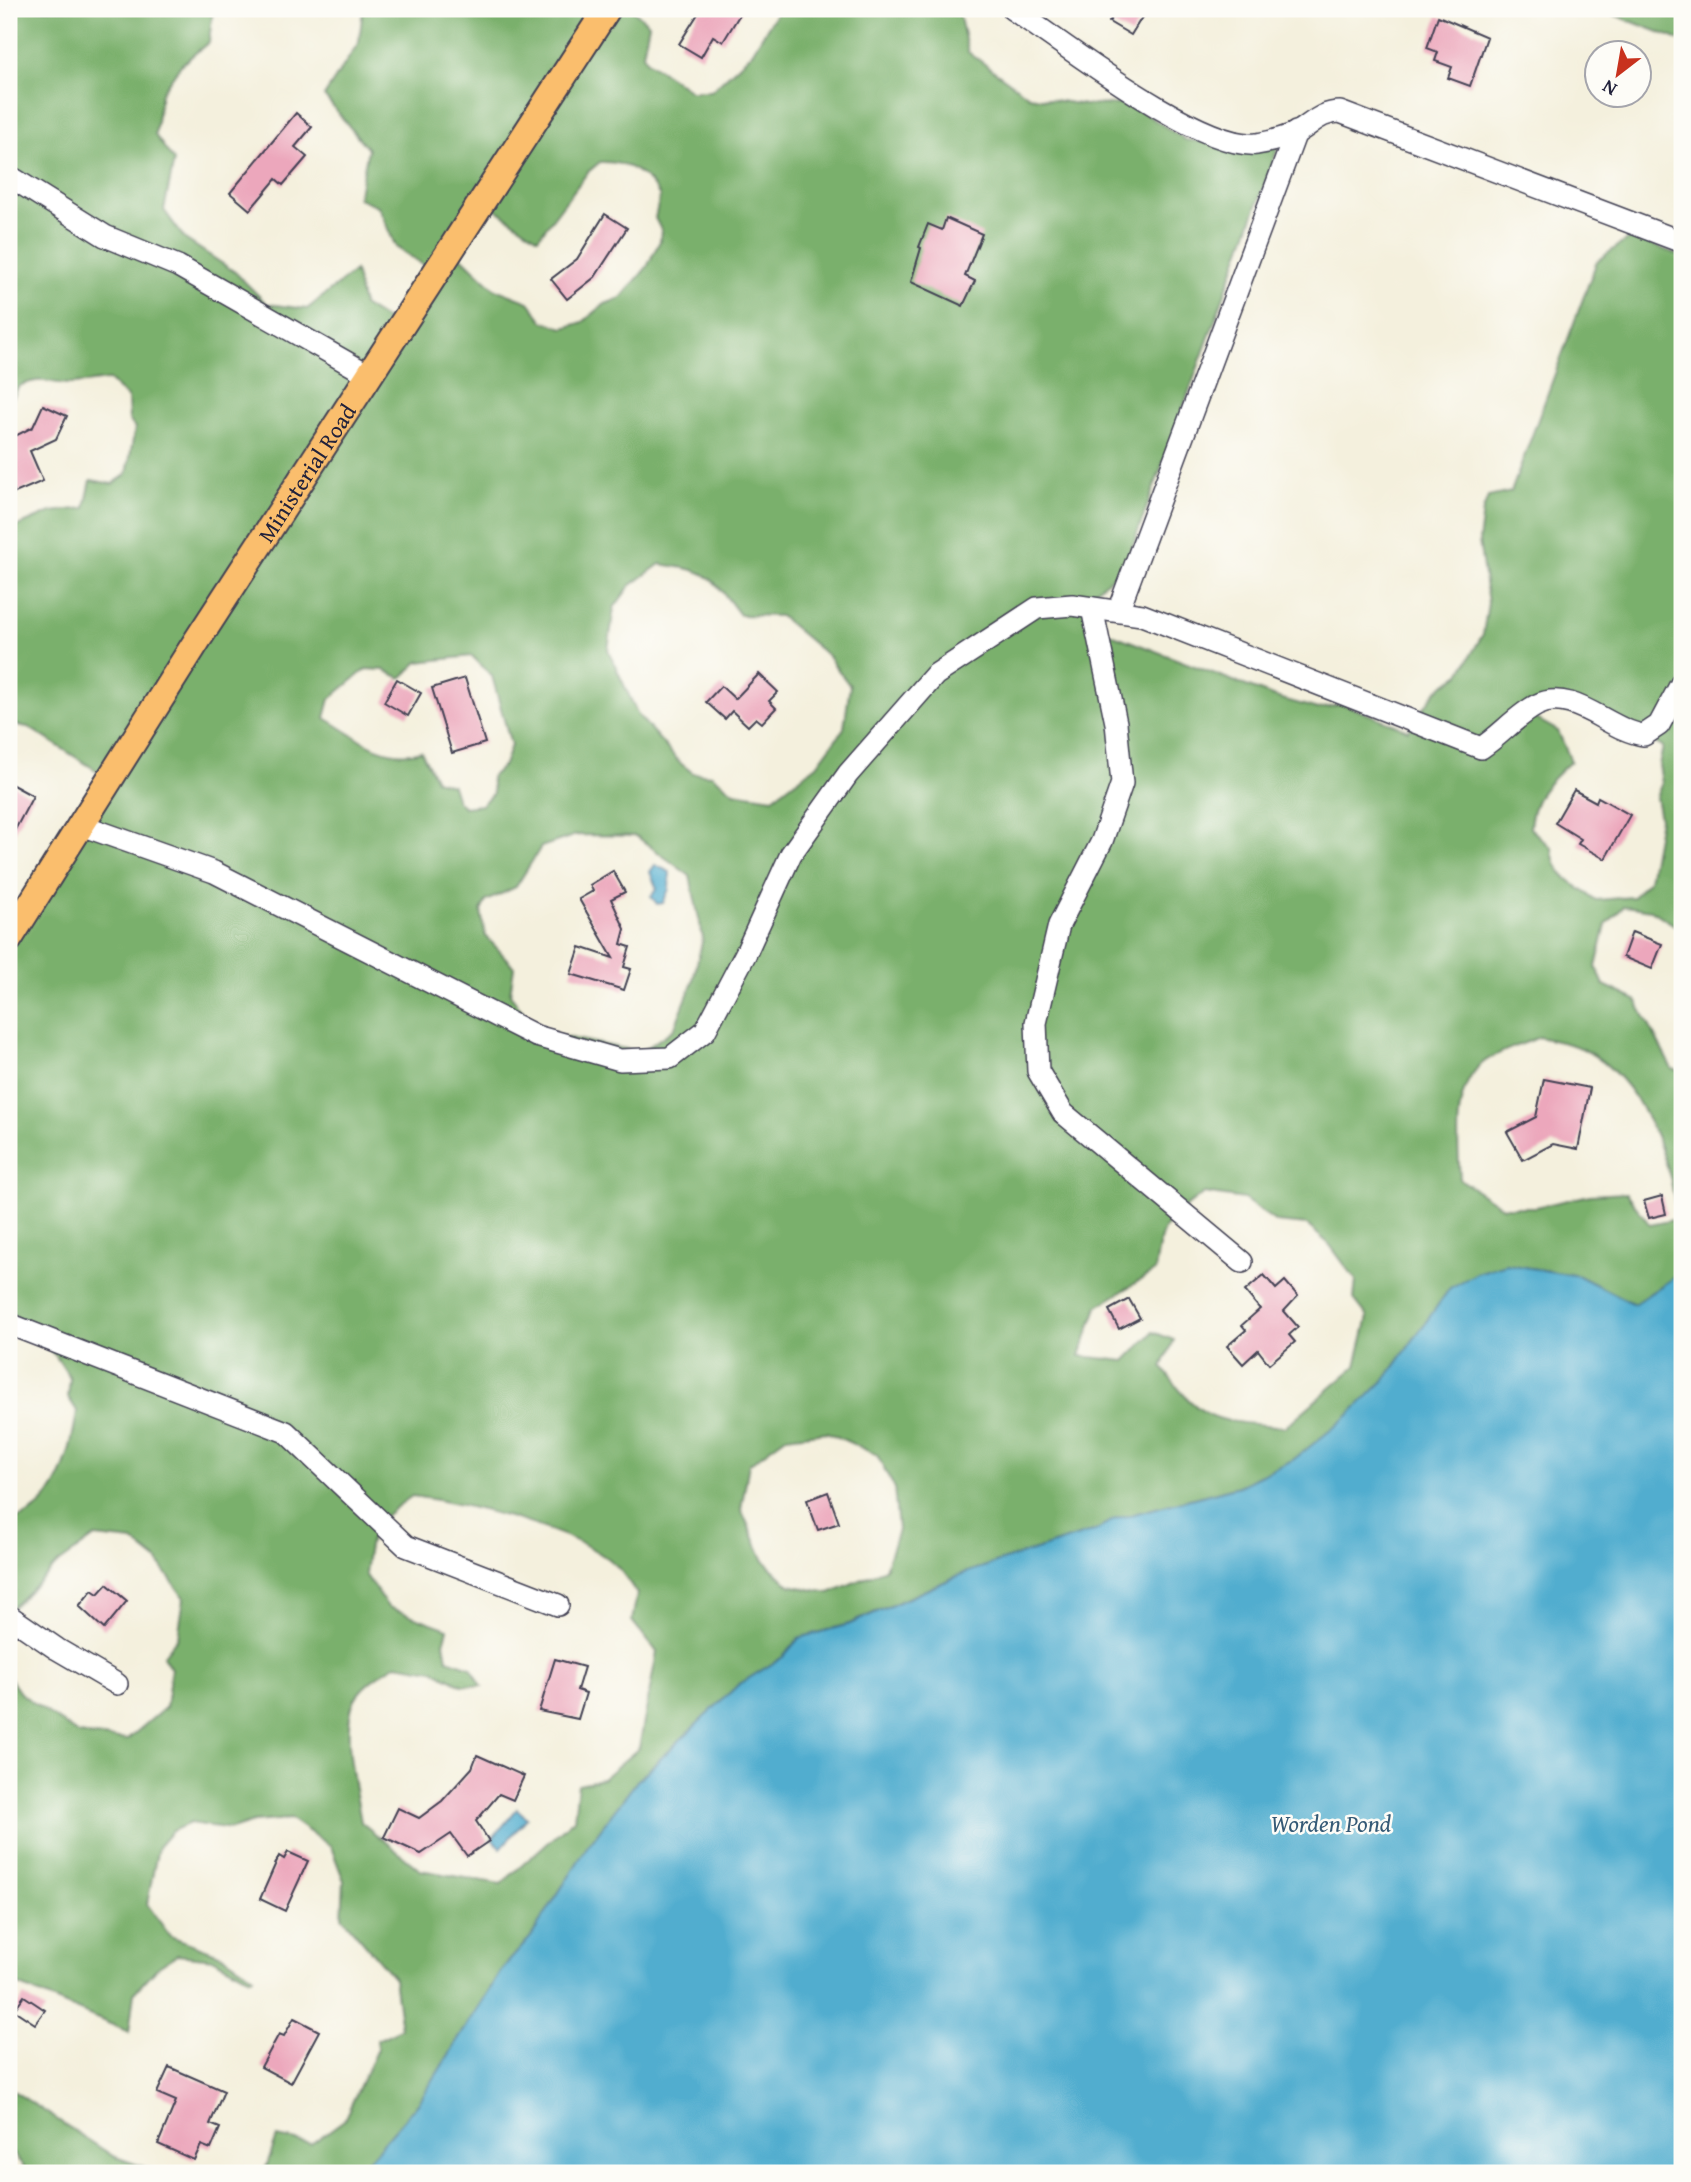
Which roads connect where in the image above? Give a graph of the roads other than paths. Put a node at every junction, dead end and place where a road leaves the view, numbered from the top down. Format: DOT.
graph roads {
  1 [pos="607,9"];
  2 [pos="1012,9"];
  3 [pos="1296,132"];
  4 [pos="9,176"];
  5 [pos="1682,242"];
  6 [pos="369,375"];
  7 [pos="1091,608"];
  8 [pos="1118,611"];
  9 [pos="1682,682"];
  10 [pos="81,825"];
  11 [pos="9,939"];
  12 [pos="1242,1262"];
  13 [pos="9,1324"];
  14 [pos="558,1605"];
  15 [pos="9,1616"];
  16 [pos="117,1684"];
  1 -- 6 [label="main road, Ministerial Road"];
  2 -- 3 [label="lane"];
  3 -- 5 [label="lane"];
  3 -- 8 [label="lane"];
  4 -- 6 [label="lane"];
  6 -- 10 [label="main road, Ministerial Road"];
  7 -- 8 [label="lane"];
  7 -- 10 [label="lane"];
  7 -- 12 [label="lane"];
  8 -- 9 [label="lane"];
  10 -- 11 [label="main road, Ministerial Road"];
  13 -- 14 [label="lane"];
  15 -- 16 [label="lane"];
}
